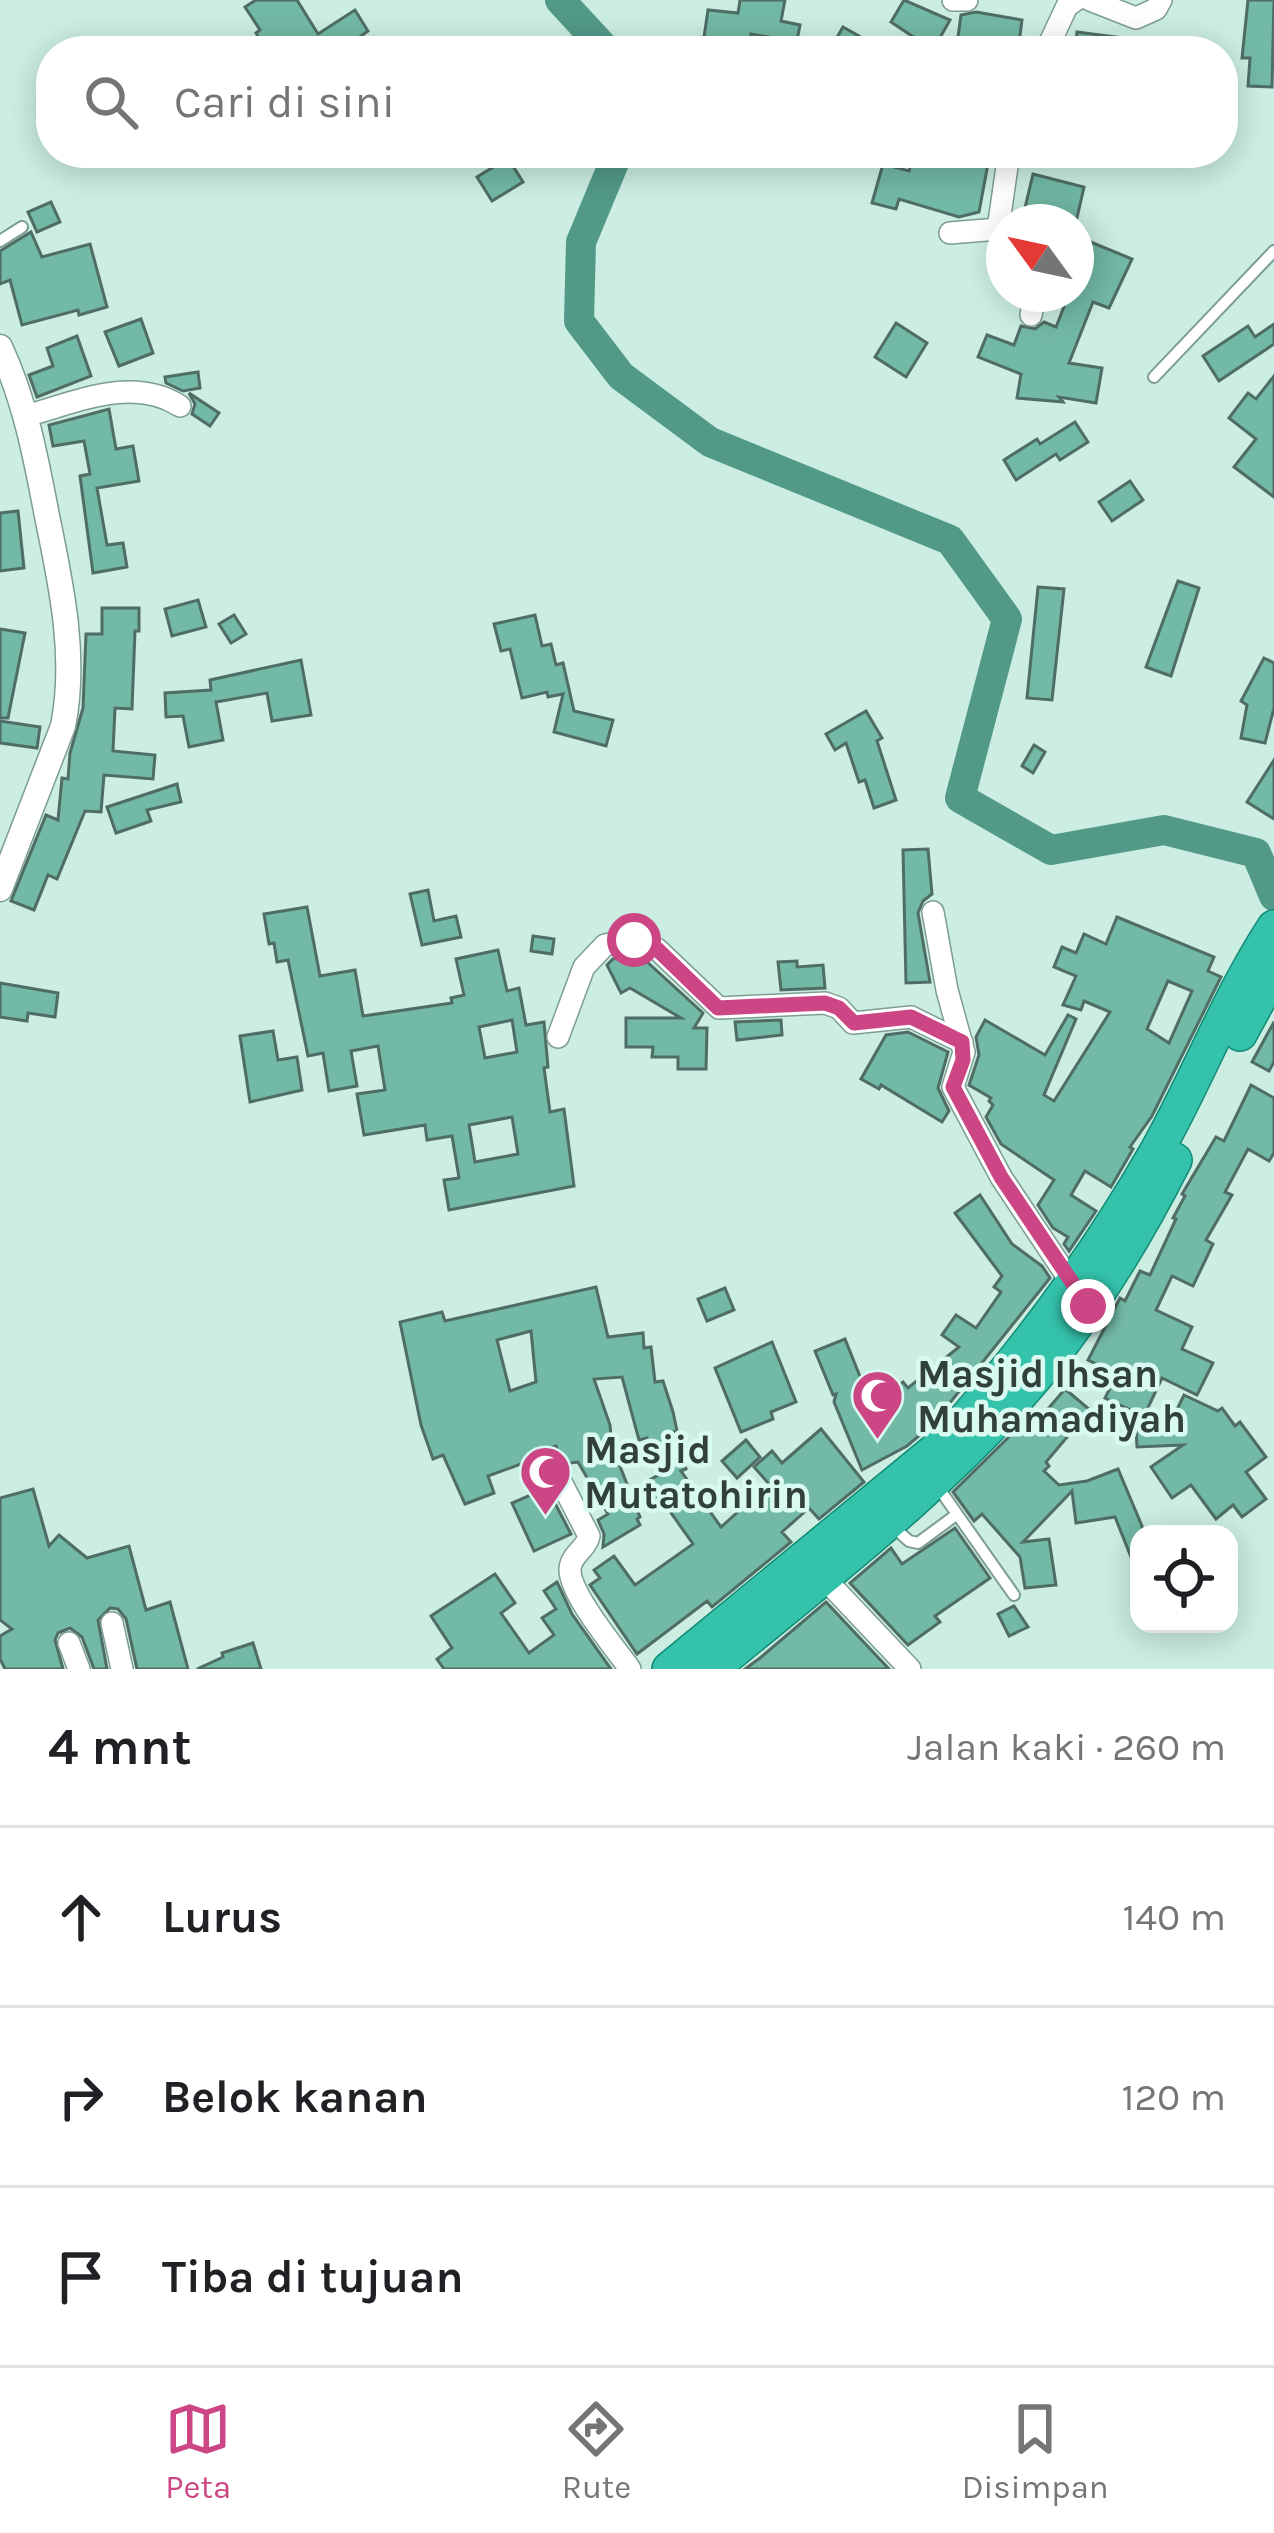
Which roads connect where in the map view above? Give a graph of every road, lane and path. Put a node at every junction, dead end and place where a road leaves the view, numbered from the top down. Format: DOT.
graph roads {
  1 [pos="953,0"];
  2 [pos="967,0"];
  3 [pos="1076,0"];
  4 [pos="1090,0"];
  5 [pos="1161,0"];
  6 [pos="1053,36"];
  7 [pos="1007,168"];
  8 [pos="1004,204"];
  9 [pos="22,227"];
  10 [pos="986,231"];
  11 [pos="950,233"];
  12 [pos="0,241"];
  13 [pos="1274,250"];
  14 [pos="0,346"];
  15 [pos="1154,377"];
  16 [pos="180,406"];
  17 [pos="25,416"];
  18 [pos="0,889"];
  19 [pos="933,912"];
  20 [pos="1274,927"];
  21 [pos="1262,976"];
  22 [pos="558,1037"];
  23 [pos="962,1042"];
  24 [pos="1080,1294"];
  25 [pos="559,1478"];
  26 [pos="933,1479"];
  27 [pos="956,1515"];
  28 [pos="886,1521"];
  29 [pos="823,1577"];
  30 [pos="1013,1595"];
  31 [pos="112,1623"];
  32 [pos="69,1643"];
  33 [pos="79,1669"];
  34 [pos="122,1669"];
  35 [pos="630,1669"];
  36 [pos="670,1669"];
  37 [pos="712,1669"];
  38 [pos="910,1669"];
  1 -- 2 [label="street"];
  3 -- 6 [label="street"];
  4 -- 5 [label="street"];
  7 -- 8 [label="street"];
  9 -- 12 [label="lane"];
  10 -- 11 [label="street"];
  13 -- 15 [label="lane"];
  14 -- 17 [label="street"];
  16 -- 17 [label="street"];
  17 -- 18 [label="street"];
  19 -- 23 [label="street"];
  20 -- 21 [label="highway"];
  21 -- 24 [label="highway"];
  22 -- 23 [label="street"];
  23 -- 24 [label="street"];
  24 -- 26 [label="highway"];
  24 -- 36 [label="highway"];
  25 -- 35 [label="street"];
  26 -- 27 [label="lane"];
  26 -- 28 [label="highway"];
  27 -- 28 [label="lane"];
  27 -- 30 [label="lane"];
  28 -- 29 [label="highway"];
  29 -- 37 [label="highway"];
  29 -- 38 [label="street"];
  31 -- 34 [label="street"];
  32 -- 33 [label="street"];
}
